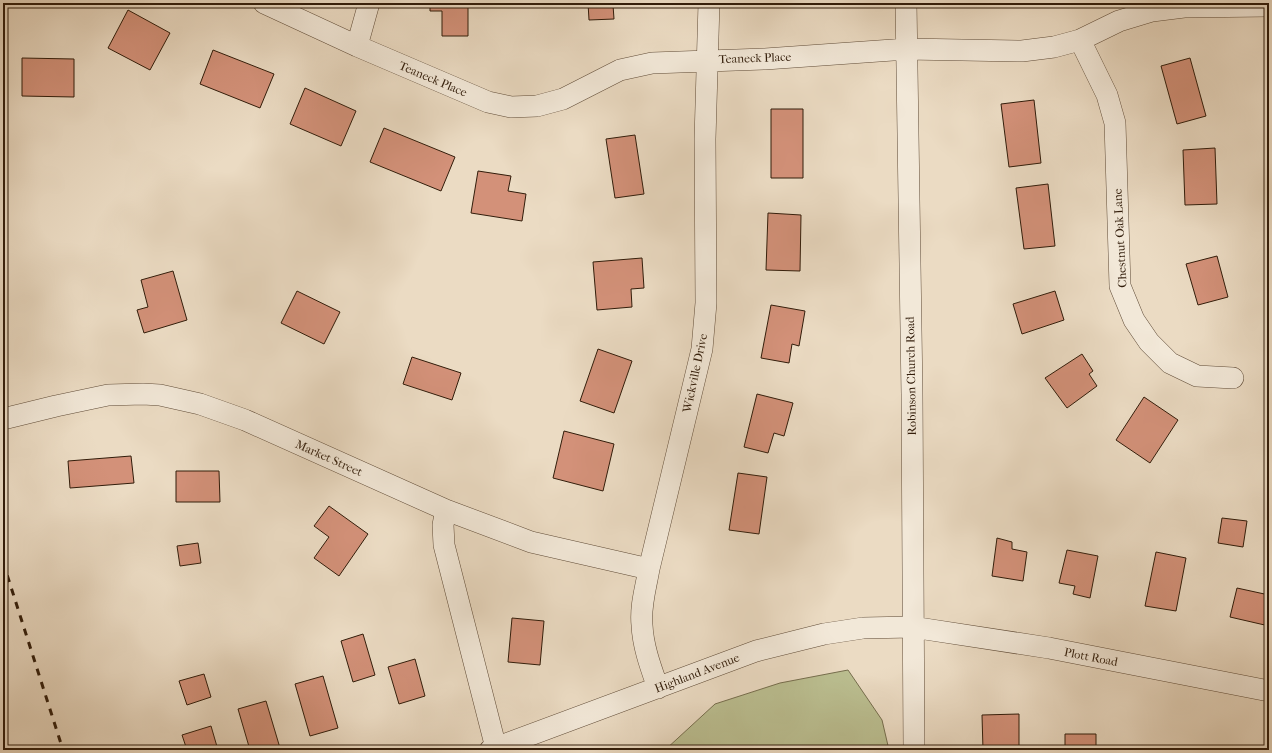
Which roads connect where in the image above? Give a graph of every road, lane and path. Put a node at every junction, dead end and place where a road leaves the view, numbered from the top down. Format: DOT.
graph roads {
  1 [pos="264,3"];
  2 [pos="369,3"];
  3 [pos="709,3"];
  4 [pos="906,3"];
  5 [pos="1269,6"];
  6 [pos="1080,40"];
  7 [pos="357,46"];
  8 [pos="906,49"];
  9 [pos="708,60"];
  10 [pos="1233,378"];
  11 [pos="3,420"];
  12 [pos="446,510"];
  13 [pos="649,568"];
  14 [pos="912,627"];
  15 [pos="658,688"];
  16 [pos="1269,691"];
  17 [pos="493,749"];
  18 [pos="914,750"];
  1 -- 7 [label="street, Teaneck Place"];
  2 -- 7 [label="street"];
  3 -- 9 [label="street, Wickville Drive"];
  4 -- 8 [label="street, Robinson Church Road"];
  5 -- 6 [label="street, Teaneck Place"];
  6 -- 8 [label="street, Teaneck Place"];
  6 -- 10 [label="street, Chestnut Oak Lane"];
  7 -- 9 [label="street, Teaneck Place"];
  8 -- 9 [label="street, Teaneck Place"];
  8 -- 14 [label="street, Robinson Church Road"];
  9 -- 13 [label="street, Wickville Drive"];
  11 -- 12 [label="street, Market Street"];
  12 -- 13 [label="street, Market Street"];
  12 -- 17 [label="street"];
  13 -- 15 [label="street, Wickville Drive"];
  14 -- 15 [label="street, Highland Avenue"];
  14 -- 16 [label="street, Plott Road"];
  14 -- 18 [label="street, Robinson Church Road"];
  15 -- 17 [label="street, Highland Avenue"];
}
